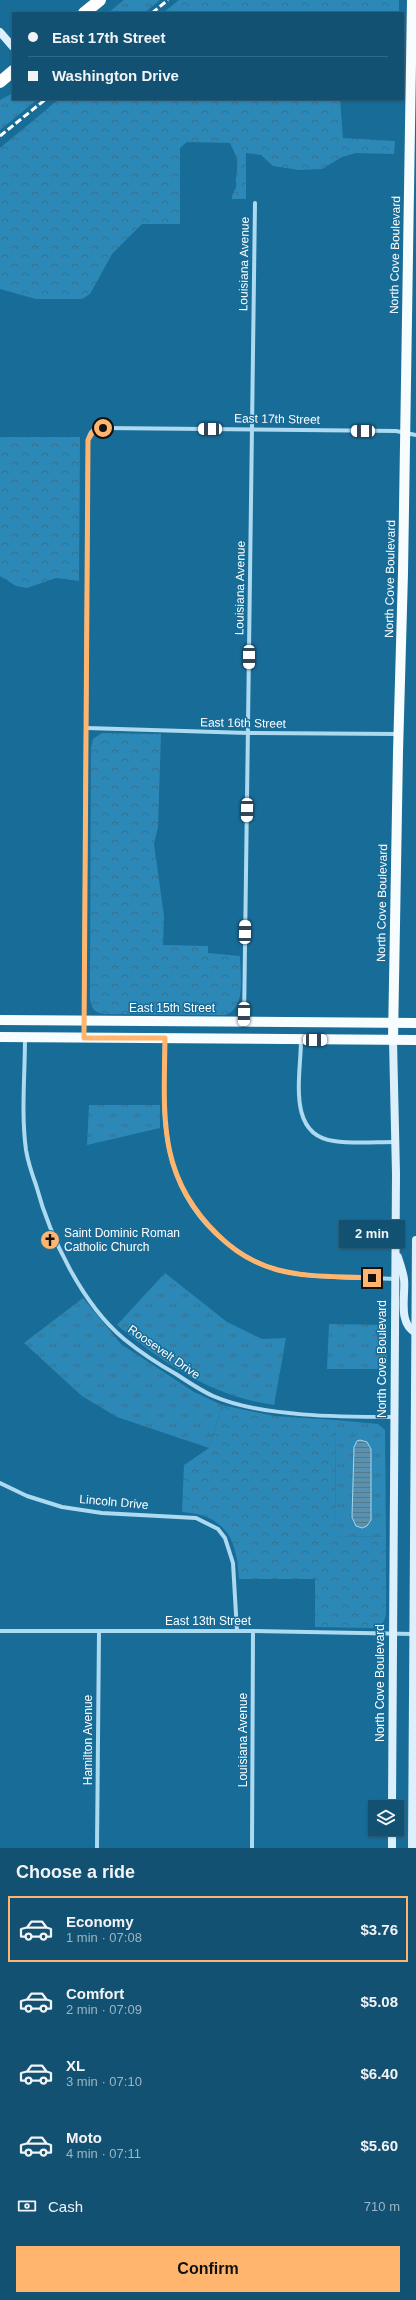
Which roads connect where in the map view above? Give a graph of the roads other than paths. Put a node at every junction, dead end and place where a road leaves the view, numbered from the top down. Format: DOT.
graph roads {
  1 [pos="100,0"];
  2 [pos="412,0"];
  3 [pos="85,12"];
  4 [pos="0,32"];
  5 [pos="12,46"];
  6 [pos="12,72"];
  7 [pos="0,82"];
  8 [pos="255,203"];
  9 [pos="251,429"];
  10 [pos="406,432"];
  11 [pos="416,435"];
  12 [pos="87,728"];
  13 [pos="248,733"];
  14 [pos="398,734"];
  15 [pos="0,1020"];
  16 [pos="26,1020"];
  17 [pos="84,1021"];
  18 [pos="165,1021"];
  19 [pos="244,1022"];
  20 [pos="393,1023"];
  21 [pos="416,1023"];
  22 [pos="0,1037"];
  23 [pos="25,1038"];
  24 [pos="84,1038"];
  25 [pos="165,1038"];
  26 [pos="244,1039"];
  27 [pos="301,1039"];
  28 [pos="393,1040"];
  29 [pos="416,1040"];
  30 [pos="395,1142"];
  31 [pos="416,1240"];
  32 [pos="396,1249"];
  33 [pos="395,1279"];
  34 [pos="404,1279"];
  35 [pos="416,1333"];
  36 [pos="395,1418"];
  37 [pos="415,1480"];
  38 [pos="0,1483"];
  39 [pos="0,1631"];
  40 [pos="99,1631"];
  41 [pos="237,1631"];
  42 [pos="253,1631"];
  43 [pos="393,1634"];
  44 [pos="415,1634"];
  45 [pos="414,1783"];
  46 [pos="392,1800"];
  47 [pos="392,1836"];
  48 [pos="97,1848"];
  49 [pos="252,1848"];
  50 [pos="392,1848"];
  51 [pos="412,1848"];
  1 -- 3 [label="highway"];
  2 -- 10 [label="main road, North Cove Boulevard"];
  4 -- 5 [label="main road"];
  6 -- 7 [label="highway"];
  8 -- 9 [label="street, Louisiana Avenue"];
  9 -- 10 [label="street, East 17th Street"];
  9 -- 12 [label="street, East 17th Street"];
  9 -- 13 [label="street, Louisiana Avenue"];
  10 -- 11 [label="street, East 17th Street"];
  10 -- 14 [label="main road, North Cove Boulevard"];
  12 -- 13 [label="street, East 16th Street"];
  12 -- 17 [label="street"];
  13 -- 14 [label="street, East 16th Street"];
  13 -- 19 [label="street, Louisiana Avenue"];
  14 -- 20 [label="main road, North Cove Boulevard"];
  15 -- 16 [label="main road, East 15th Street"];
  16 -- 17 [label="main road, East 15th Street"];
  16 -- 23 [label="main road"];
  17 -- 18 [label="main road, East 15th Street"];
  17 -- 24 [label="main road"];
  18 -- 19 [label="main road, East 15th Street"];
  18 -- 25 [label="main road"];
  19 -- 20 [label="main road, East 15th Street"];
  19 -- 26 [label="main road"];
  20 -- 21 [label="main road, East 15th Street"];
  20 -- 28 [label="main road, North Cove Boulevard"];
  22 -- 23 [label="main road"];
  23 -- 24 [label="main road"];
  23 -- 36 [label="street, Roosevelt Drive"];
  24 -- 25 [label="main road"];
  25 -- 26 [label="main road"];
  25 -- 33 [label="street"];
  26 -- 27 [label="main road"];
  27 -- 28 [label="main road"];
  27 -- 30 [label="street"];
  28 -- 29 [label="main road"];
  28 -- 30 [label="main road, North Cove Boulevard"];
  30 -- 32 [label="main road, North Cove Boulevard"];
  31 -- 35 [label="main road"];
  32 -- 33 [label="main road, North Cove Boulevard"];
  32 -- 34 [label="main road"];
  33 -- 34 [label="street"];
  33 -- 36 [label="main road, North Cove Boulevard"];
  34 -- 35 [label="main road"];
  35 -- 37 [label="main road"];
  36 -- 43 [label="main road, North Cove Boulevard"];
  37 -- 44 [label="main road"];
  38 -- 41 [label="street, Lincoln Drive"];
  39 -- 40 [label="street, East 13th Street"];
  40 -- 41 [label="street, East 13th Street"];
  40 -- 48 [label="street, Hamilton Avenue"];
  41 -- 42 [label="street, East 13th Street"];
  42 -- 43 [label="street, East 13th Street"];
  42 -- 49 [label="street, Louisiana Avenue"];
  43 -- 44 [label="street, East 13th Street"];
  43 -- 46 [label="main road, North Cove Boulevard"];
  44 -- 45 [label="main road"];
  45 -- 51 [label="main road"];
  47 -- 50 [label="main road"];
}
